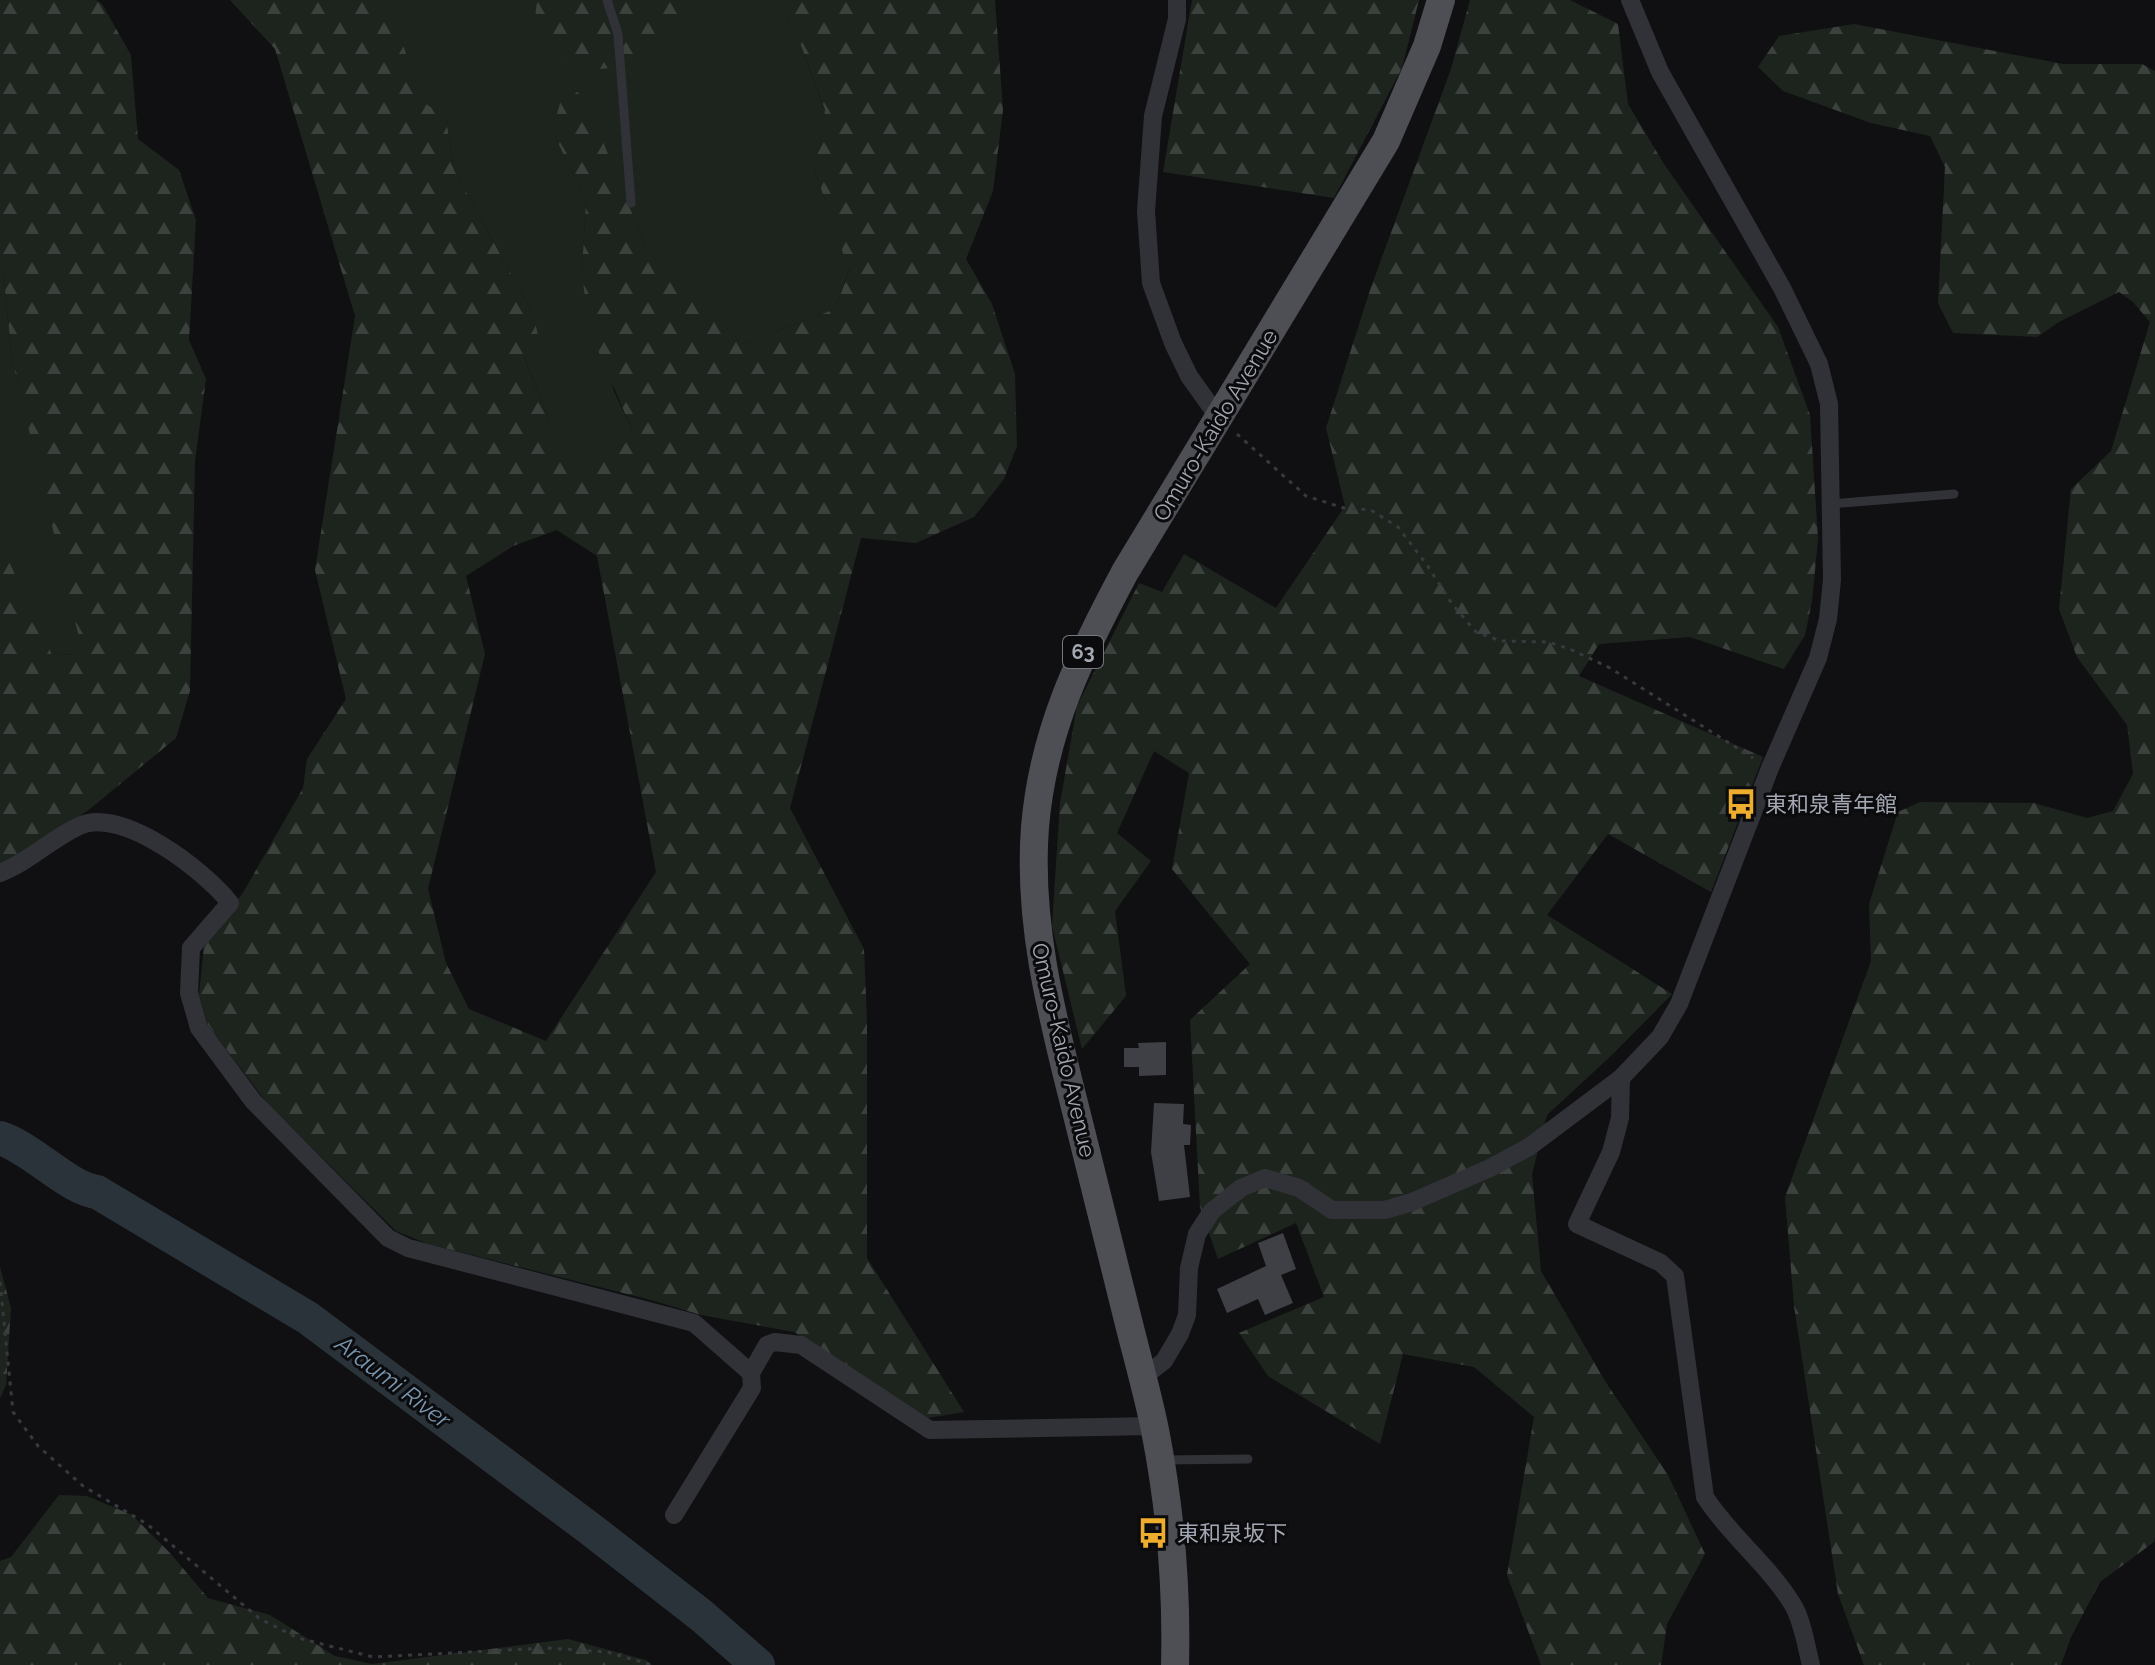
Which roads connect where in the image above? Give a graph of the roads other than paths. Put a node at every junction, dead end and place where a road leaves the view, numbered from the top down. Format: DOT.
graph roads {
  1 [pos="607,0"];
  2 [pos="1177,0"];
  3 [pos="1441,0"];
  4 [pos="1630,0"];
  5 [pos="631,203"];
  6 [pos="1219,418"];
  7 [pos="1954,494"];
  8 [pos="1830,504"];
  9 [pos="0,873"];
  10 [pos="1621,1078"];
  11 [pos="751,1373"];
  12 [pos="1142,1378"];
  13 [pos="1154,1426"];
  14 [pos="1248,1459"];
  15 [pos="1160,1460"];
  16 [pos="674,1515"];
  17 [pos="1175,1665"];
  18 [pos="1811,1665"];
  1 -- 5 [label="lane"];
  2 -- 6 [label="street"];
  3 -- 6 [label="main road, Omuro-Kaido Avenue / 63"];
  4 -- 8 [label="street"];
  6 -- 12 [label="main road, Omuro-Kaido Avenue / 63"];
  7 -- 8 [label="lane"];
  8 -- 10 [label="street"];
  9 -- 11 [label="street"];
  10 -- 12 [label="street"];
  10 -- 18 [label="street"];
  11 -- 13 [label="street"];
  11 -- 16 [label="street"];
  12 -- 13 [label="main road, Omuro-Kaido Avenue / 63"];
  13 -- 15 [label="main road, Omuro-Kaido Avenue / 63"];
  14 -- 15 [label="lane"];
  15 -- 17 [label="main road, Omuro-Kaido Avenue / 63"];
}
